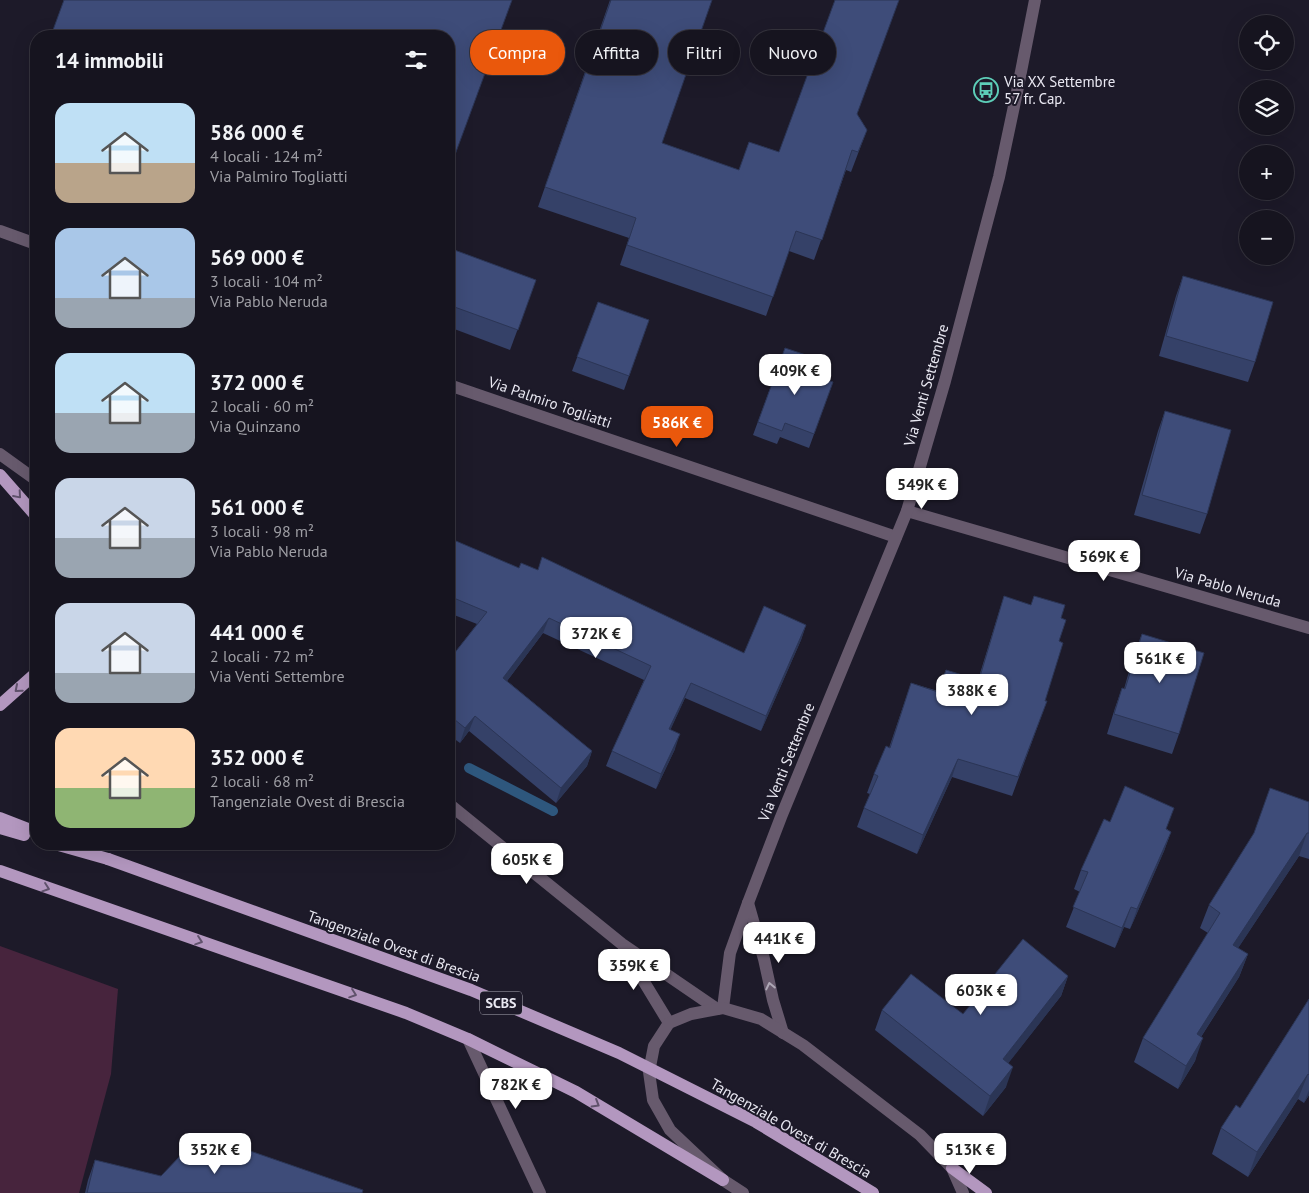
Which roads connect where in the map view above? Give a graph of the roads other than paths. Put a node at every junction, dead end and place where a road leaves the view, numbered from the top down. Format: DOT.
graph roads {
  1 [pos="1035,0"];
  2 [pos="0,231"];
  3 [pos="30,242"];
  4 [pos="455,387"];
  5 [pos="0,454"];
  6 [pos="0,475"];
  7 [pos="30,476"];
  8 [pos="30,509"];
  9 [pos="908,511"];
  10 [pos="896,537"];
  11 [pos="1309,628"];
  12 [pos="30,678"];
  13 [pos="0,705"];
  14 [pos="455,809"];
  15 [pos="0,818"];
  16 [pos="0,828"];
  17 [pos="30,830"];
  18 [pos="30,837"];
  19 [pos="76,850"];
  20 [pos="84,850"];
  21 [pos="108,859"];
  22 [pos="0,871"];
  23 [pos="748,903"];
  24 [pos="622,944"];
  25 [pos="720,1009"];
  26 [pos="669,1023"];
  27 [pos="783,1033"];
  28 [pos="468,1038"];
  29 [pos="952,1168"];
  30 [pos="723,1180"];
  31 [pos="540,1193"];
  32 [pos="743,1193"];
  33 [pos="873,1193"];
  34 [pos="963,1193"];
  35 [pos="986,1193"];
  1 -- 9 [label="street, Via Venti Settembre"];
  2 -- 3 [label="street"];
  4 -- 10 [label="street, Via Palmiro Togliatti"];
  5 -- 7 [label="street"];
  6 -- 8 [label="main road, one-way"];
  9 -- 10 [label="street, Via Venti Settembre"];
  9 -- 11 [label="street, Via Pablo Neruda"];
  10 -- 23 [label="street, Via Venti Settembre"];
  12 -- 13 [label="main road, one-way"];
  14 -- 24 [label="street"];
  15 -- 17 [label="main road"];
  16 -- 18 [label="main road"];
  19 -- 21 [label="main road, Tangenziale Ovest di Brescia / SCBS"];
  20 -- 21 [label="main road, Tangenziale Ovest di Brescia / SCBS"];
  21 -- 33 [label="main road, Tangenziale Ovest di Brescia / SCBS, bridge"];
  22 -- 28 [label="main road, one-way"];
  23 -- 25 [label="street, Via Venti Settembre"];
  27 -- 23 [label="street, one-way"];
  24 -- 25 [label="street"];
  24 -- 26 [label="street"];
  25 -- 26 [label="street"];
  25 -- 27 [label="street"];
  26 -- 30 [label="street"];
  27 -- 29 [label="street"];
  28 -- 30 [label="main road, one-way"];
  28 -- 31 [label="street"];
  29 -- 34 [label="street"];
  29 -- 35 [label="main road"];
  30 -- 32 [label="street"];
}
